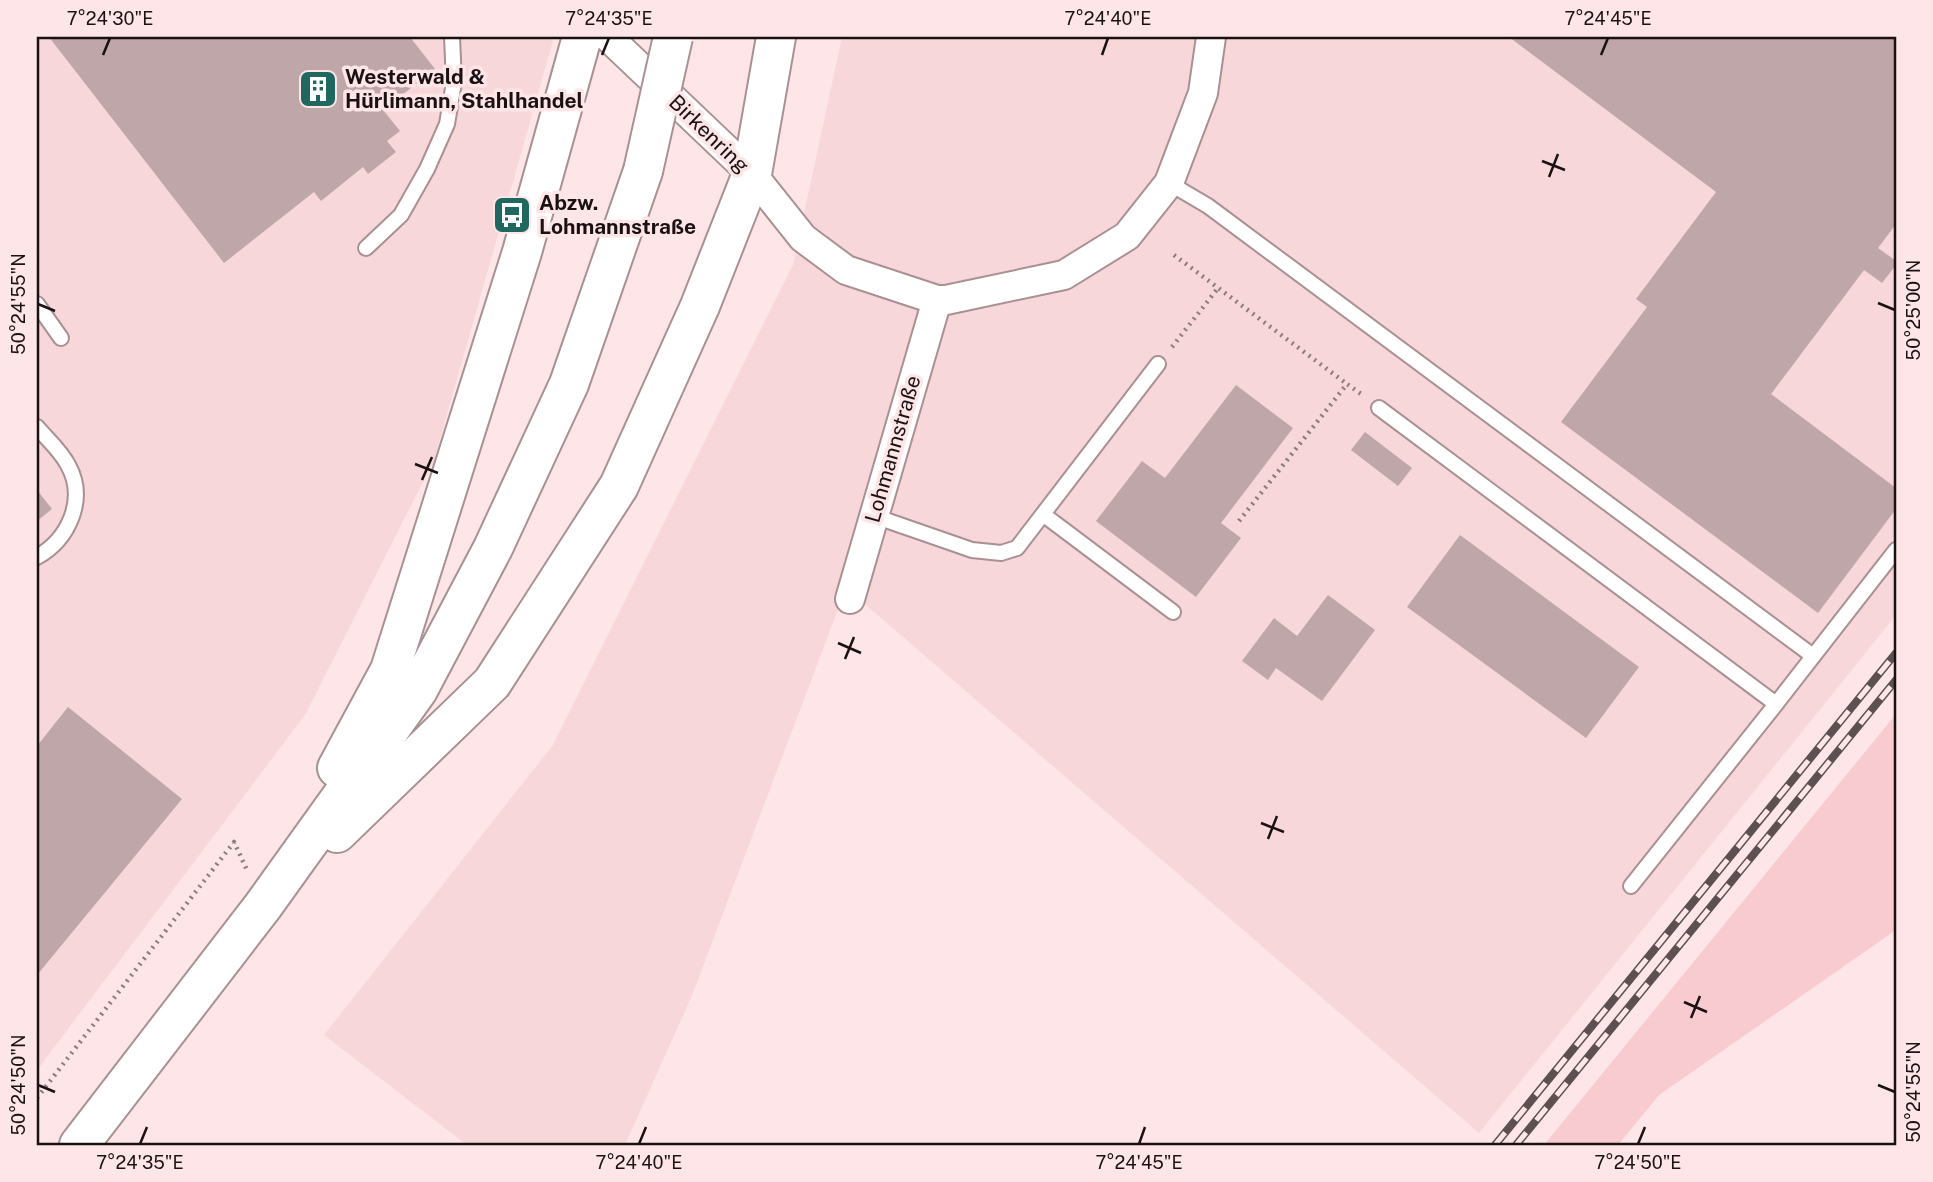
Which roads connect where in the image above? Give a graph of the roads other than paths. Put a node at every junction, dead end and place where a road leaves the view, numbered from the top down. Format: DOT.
graph roads {
  1 [pos="452,37"];
  2 [pos="582,37"];
  3 [pos="608,37"];
  4 [pos="673,37"];
  5 [pos="776,37"];
  6 [pos="1211,37"];
  7 [pos="752,174"];
  8 [pos="1169,183"];
  9 [pos="366,248"];
  10 [pos="937,300"];
  11 [pos="37,304"];
  12 [pos="61,338"];
  13 [pos="1158,364"];
  14 [pos="1379,408"];
  15 [pos="37,427"];
  16 [pos="1044,515"];
  17 [pos="874,516"];
  18 [pos="1896,550"];
  19 [pos="37,557"];
  20 [pos="850,598"];
  21 [pos="1173,612"];
  22 [pos="1813,656"];
  23 [pos="1776,704"];
  24 [pos="1631,886"];
  25 [pos="263,906"];
  26 [pos="79,1145"];
  1 -- 9 [label="lane"];
  2 -- 25 [label="main road"];
  3 -- 7 [label="street, Birkenring"];
  4 -- 25 [label="main road, bridge"];
  5 -- 7 [label="main road"];
  6 -- 8 [label="street"];
  7 -- 10 [label="street, Birkenring"];
  7 -- 25 [label="main road"];
  8 -- 10 [label="street"];
  8 -- 22 [label="lane"];
  10 -- 17 [label="street, Lohmannstraße"];
  11 -- 12 [label="lane"];
  13 -- 16 [label="lane"];
  14 -- 23 [label="lane"];
  15 -- 19 [label="lane"];
  16 -- 17 [label="lane"];
  16 -- 21 [label="lane"];
  17 -- 20 [label="street, Lohmannstraße"];
  18 -- 22 [label="lane"];
  22 -- 23 [label="lane"];
  23 -- 24 [label="lane"];
  25 -- 26 [label="main road"];
}
